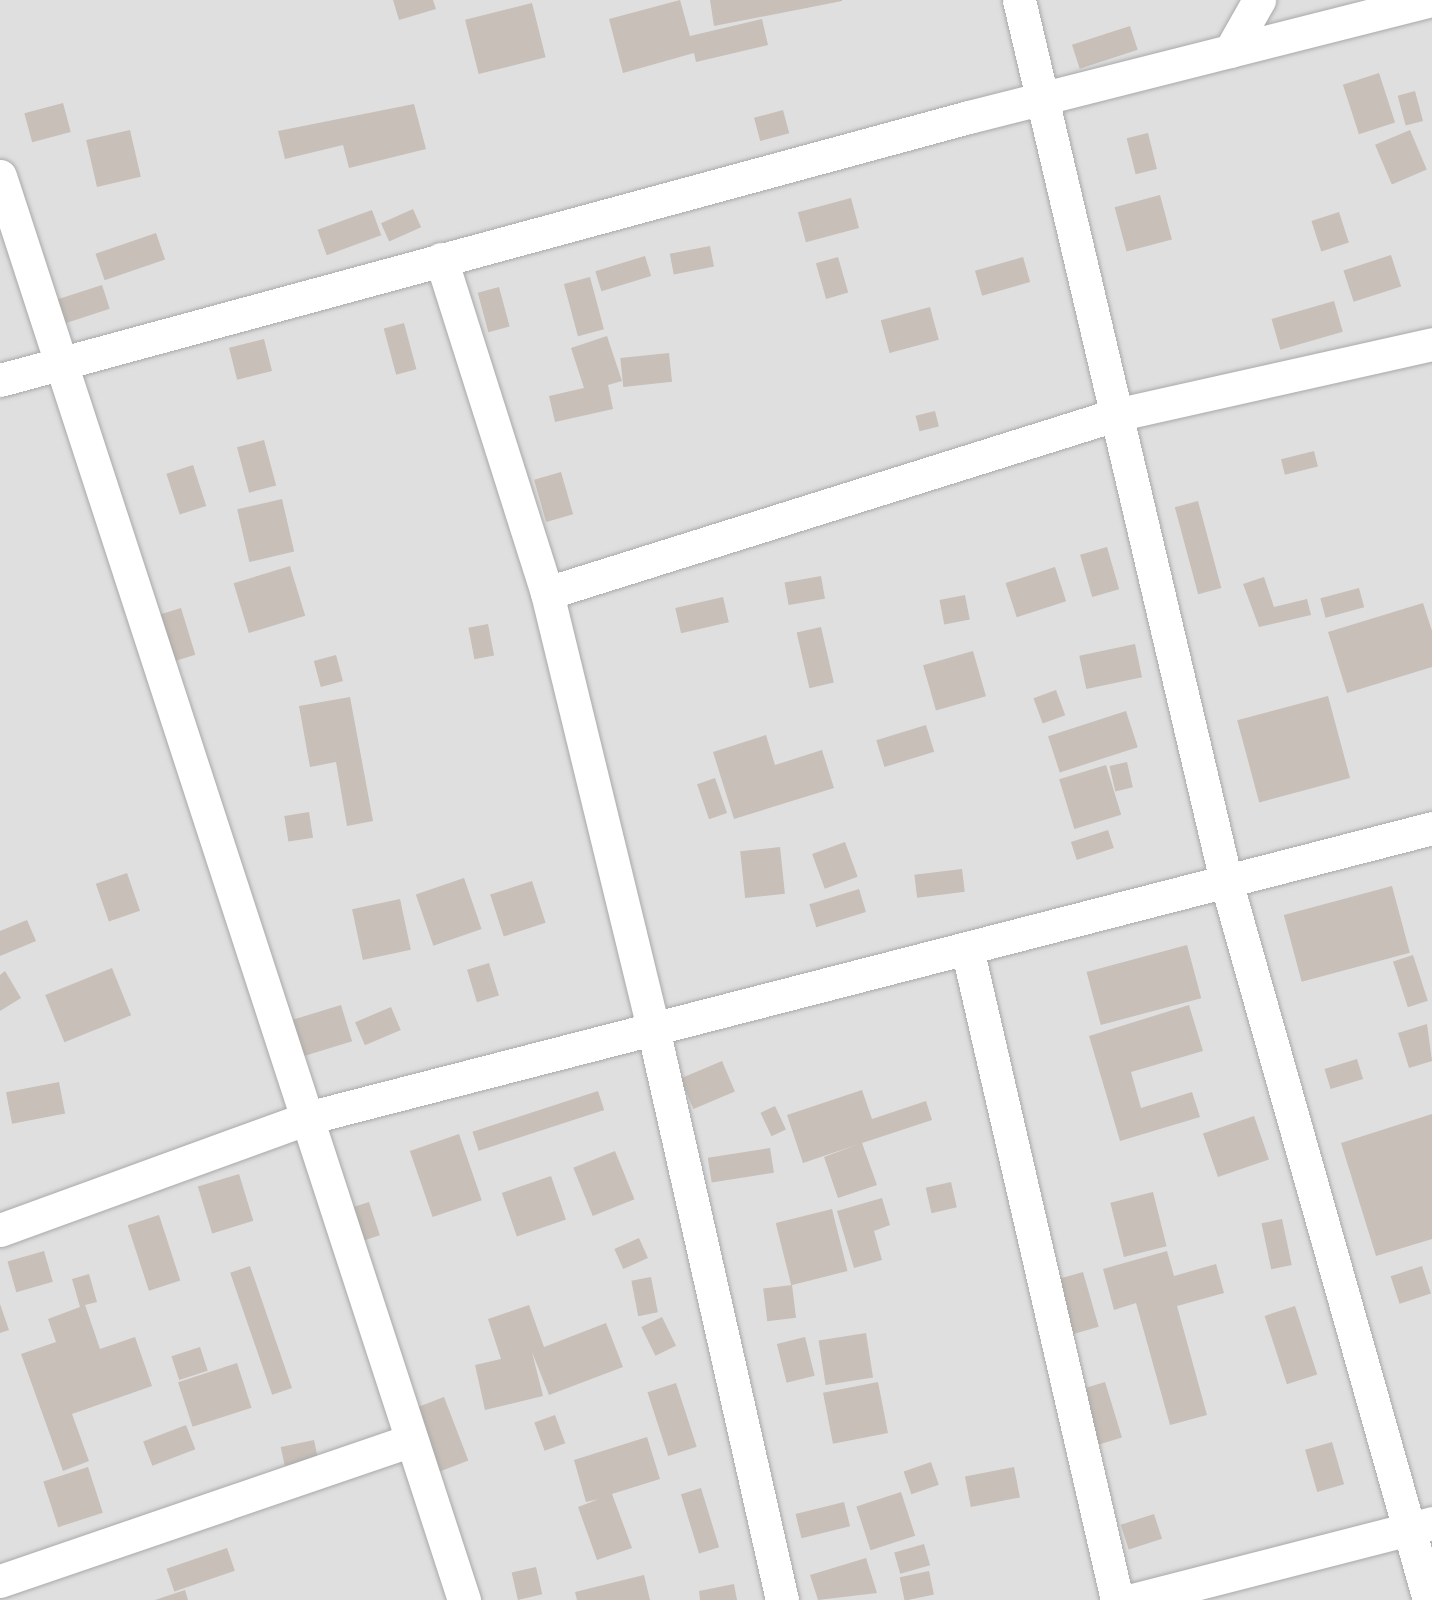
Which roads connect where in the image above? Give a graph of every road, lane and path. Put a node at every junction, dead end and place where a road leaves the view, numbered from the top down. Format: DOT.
graph roads {
  1 [pos="1019,0"];
  2 [pos="1259,0"];
  3 [pos="1430,0"];
  4 [pos="1230,51"];
  5 [pos="1041,99"];
  6 [pos="0,176"];
  7 [pos="441,259"];
  8 [pos="1432,344"];
  9 [pos="60,361"];
  10 [pos="0,380"];
  11 [pos="1115,415"];
  12 [pos="547,593"];
  13 [pos="1432,828"];
  14 [pos="1226,881"];
  15 [pos="967,948"];
  16 [pos="653,1028"];
  17 [pos="307,1118"];
  18 [pos="0,1230"];
  19 [pos="412,1440"];
  20 [pos="1422,1526"];
  21 [pos="0,1581"];
  22 [pos="464,1600"];
  23 [pos="782,1600"];
  24 [pos="1118,1600"];
  25 [pos="1133,1600"];
  26 [pos="1429,1600"];
  1 -- 5 [label="street"];
  2 -- 4 [label="street"];
  3 -- 4 [label="street"];
  4 -- 5 [label="street"];
  5 -- 7 [label="street"];
  5 -- 11 [label="street"];
  6 -- 9 [label="street"];
  7 -- 9 [label="street"];
  7 -- 12 [label="street"];
  8 -- 11 [label="street"];
  9 -- 10 [label="street"];
  9 -- 17 [label="street"];
  11 -- 12 [label="street"];
  11 -- 14 [label="street"];
  12 -- 16 [label="street"];
  13 -- 14 [label="street"];
  14 -- 15 [label="street"];
  14 -- 20 [label="street"];
  15 -- 16 [label="street"];
  15 -- 24 [label="street"];
  16 -- 17 [label="street"];
  16 -- 23 [label="street"];
  17 -- 18 [label="street"];
  17 -- 19 [label="street"];
  19 -- 21 [label="street"];
  19 -- 22 [label="street"];
  20 -- 25 [label="street"];
  20 -- 26 [label="street"];
}
